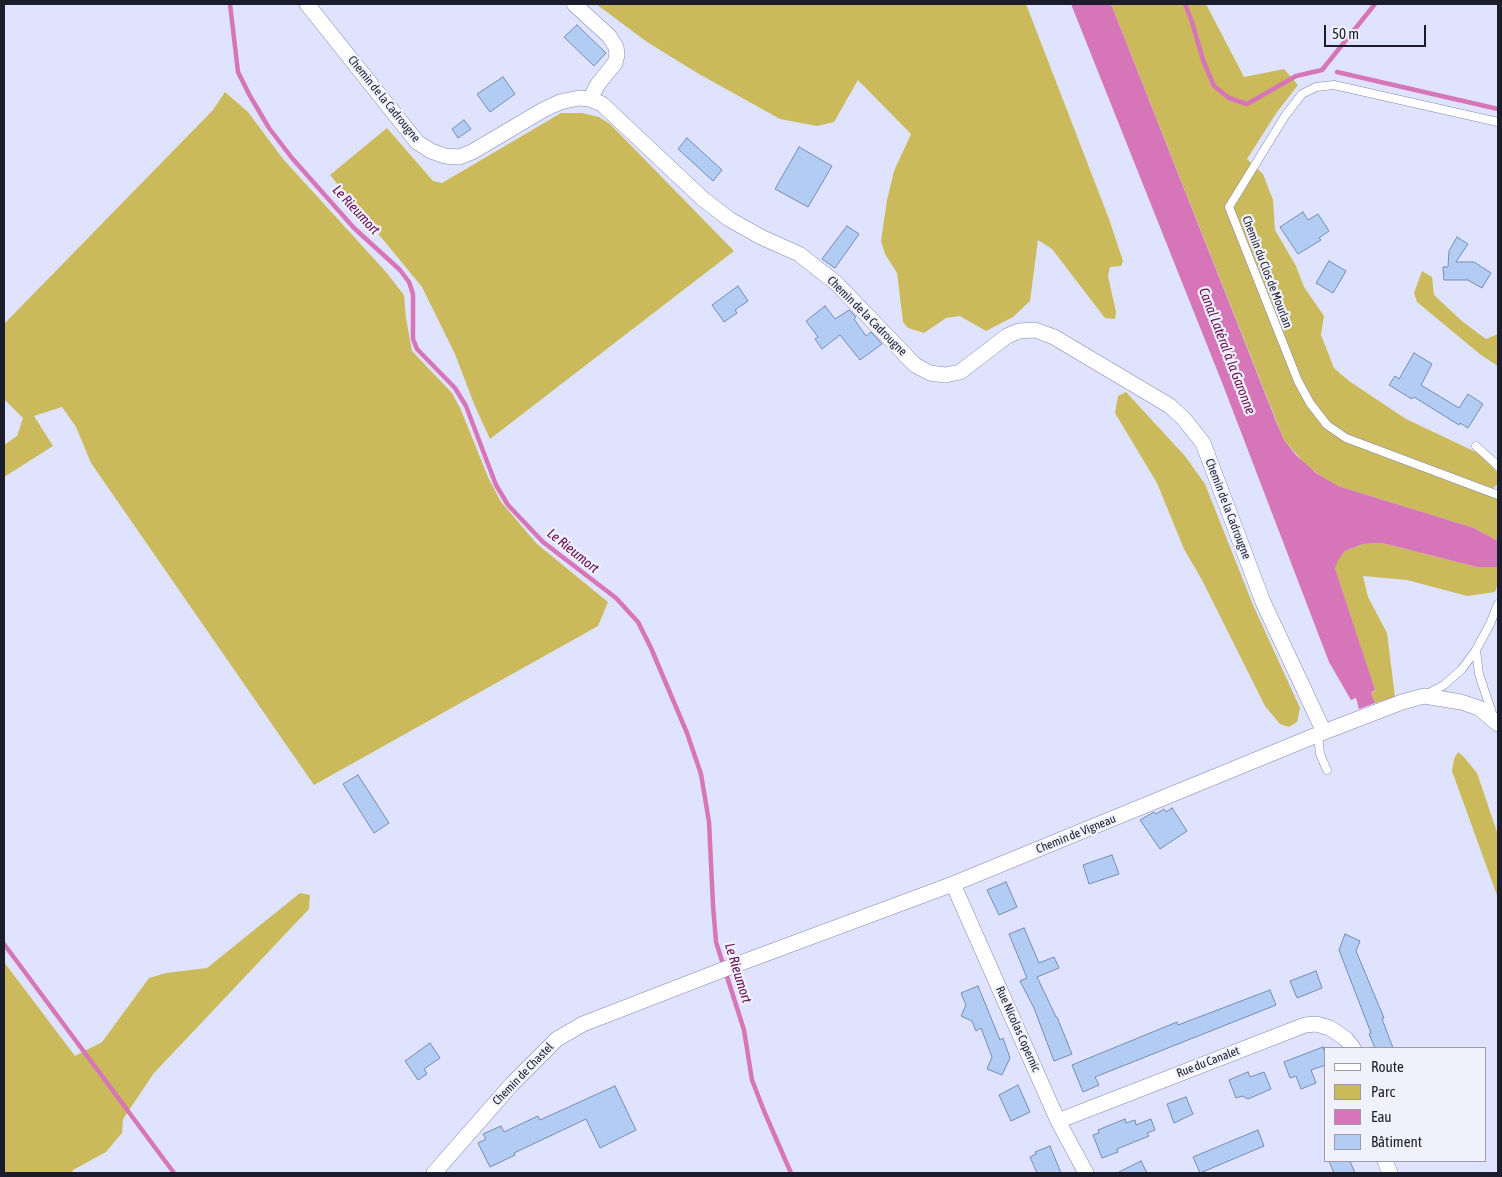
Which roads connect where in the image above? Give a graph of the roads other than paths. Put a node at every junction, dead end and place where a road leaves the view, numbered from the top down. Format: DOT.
graph roads {
  1 [pos="307,4"];
  2 [pos="574,4"];
  3 [pos="590,99"];
  4 [pos="1498,122"];
  5 [pos="1476,446"];
  6 [pos="1498,466"];
  7 [pos="1498,495"];
  8 [pos="1498,605"];
  9 [pos="1476,650"];
  10 [pos="1424,696"];
  11 [pos="1497,722"];
  12 [pos="1321,733"];
  13 [pos="1327,770"];
  14 [pos="954,884"];
  15 [pos="723,969"];
  16 [pos="1352,1047"];
  17 [pos="1058,1121"];
  18 [pos="434,1173"];
  19 [pos="1086,1173"];
  1 -- 3 [label="street, Chemin de la Cadrougne"];
  2 -- 3 [label="street"];
  3 -- 12 [label="street, Chemin de la Cadrougne"];
  4 -- 7 [label="lane, Chemin du Clos de Mourlan"];
  5 -- 6 [label="lane"];
  8 -- 9 [label="lane"];
  9 -- 10 [label="lane"];
  9 -- 11 [label="lane"];
  10 -- 11 [label="street"];
  10 -- 12 [label="street, Chemin de Vigneau"];
  12 -- 13 [label="lane"];
  12 -- 14 [label="street, Chemin de Vigneau"];
  14 -- 15 [label="street, Chemin de Vigneau"];
  14 -- 17 [label="street, Rue Nicolas Copernic"];
  15 -- 18 [label="street, Chemin de Chastel"];
  16 -- 17 [label="street, Rue du Canalet"];
  17 -- 19 [label="street, Rue Nicolas Copernic"];
}
